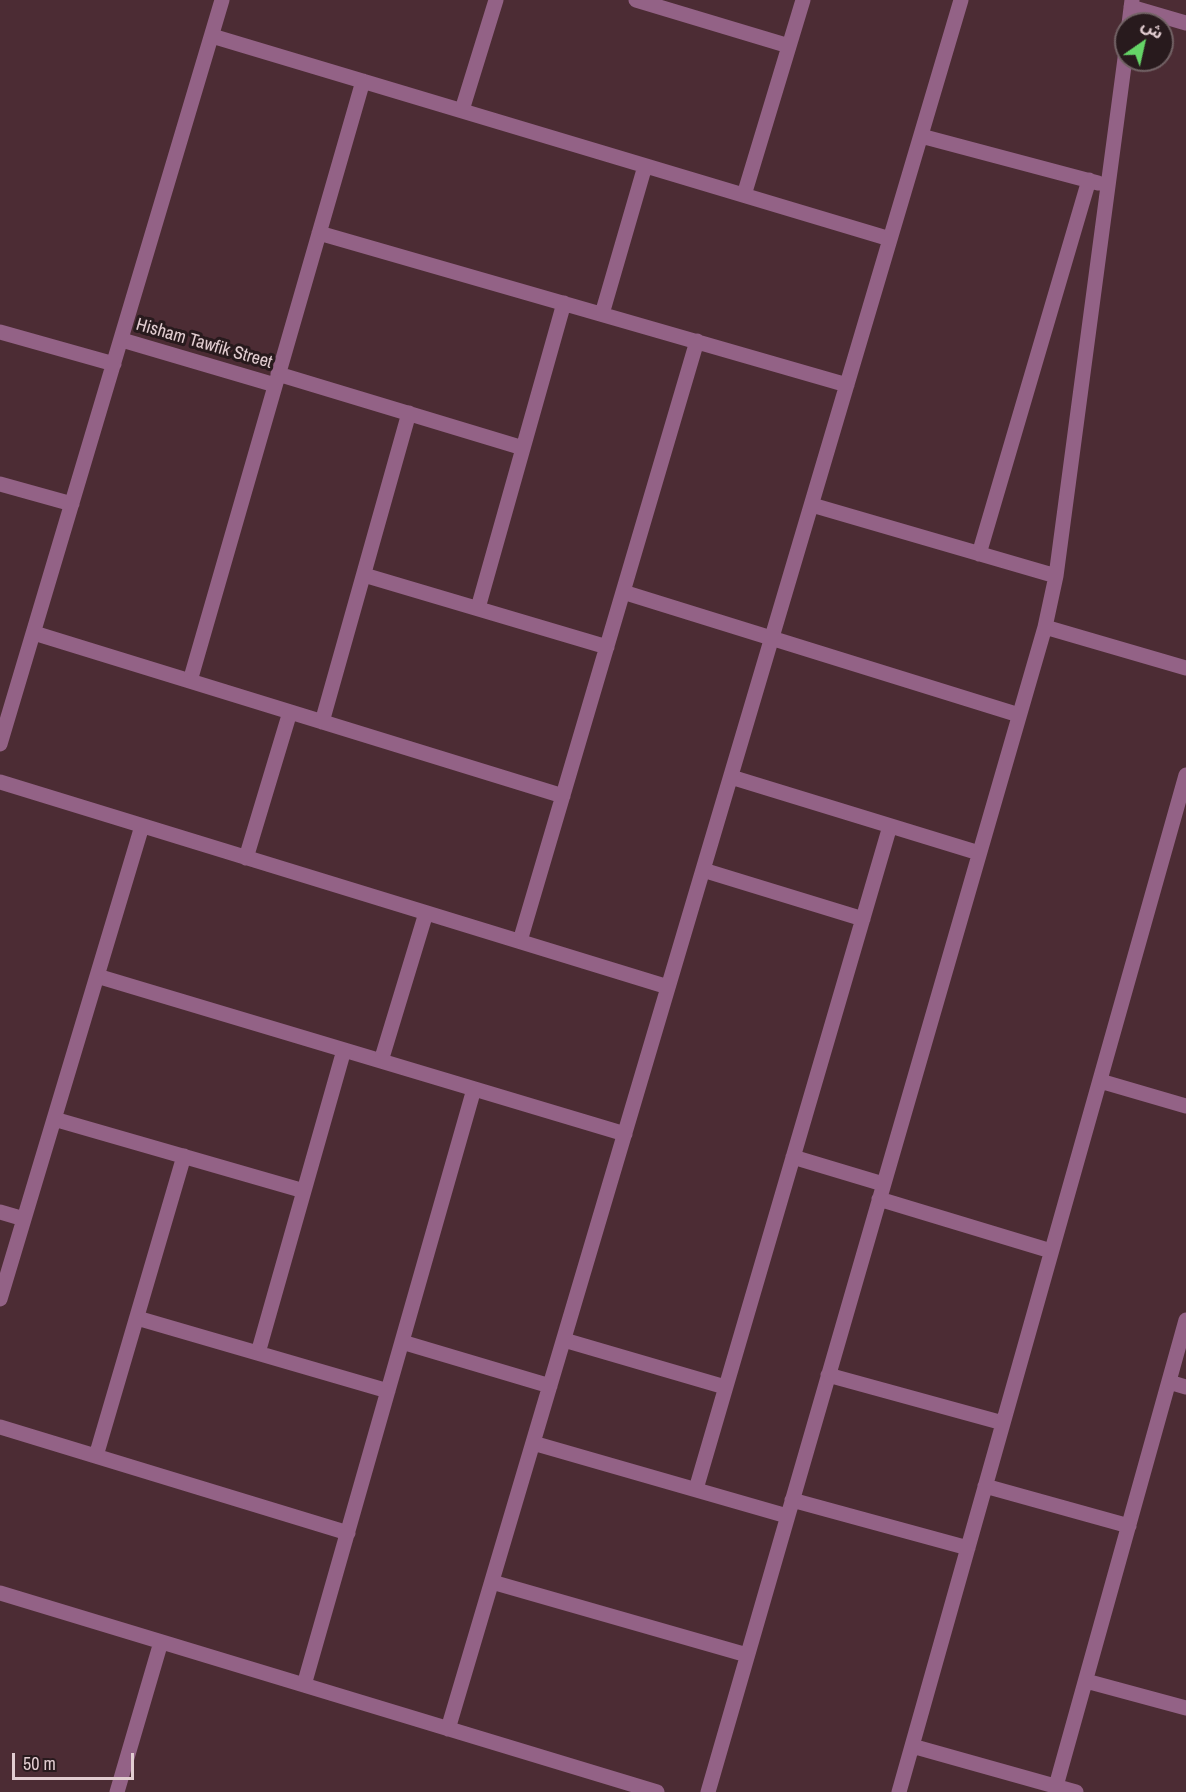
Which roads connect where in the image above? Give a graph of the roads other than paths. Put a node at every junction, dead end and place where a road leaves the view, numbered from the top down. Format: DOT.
graph roads {
  1 [pos="222,0"];
  2 [pos="496,0"];
  3 [pos="636,0"];
  4 [pos="802,0"];
  5 [pos="961,0"];
  6 [pos="1132,4"];
  7 [pos="1186,22"];
  8 [pos="212,36"];
  9 [pos="789,46"];
  10 [pos="1123,72"];
  11 [pos="363,81"];
  12 [pos="462,110"];
  13 [pos="921,136"];
  14 [pos="645,166"];
  15 [pos="1089,180"];
  16 [pos="1109,186"];
  17 [pos="744,195"];
  18 [pos="319,233"];
  19 [pos="890,239"];
  20 [pos="564,303"];
  21 [pos="602,314"];
  22 [pos="0,332"];
  23 [pos="122,340"];
  24 [pos="697,342"];
  25 [pos="114,364"];
  26 [pos="277,380"];
  27 [pos="847,385"];
  28 [pos="409,413"];
  29 [pos="523,448"];
  30 [pos="0,484"];
  31 [pos="72,504"];
  32 [pos="812,505"];
  33 [pos="979,554"];
  34 [pos="364,575"];
  35 [pos="1056,576"];
  36 [pos="623,592"];
  37 [pos="478,608"];
  38 [pos="1045,627"];
  39 [pos="34,633"];
  40 [pos="772,638"];
  41 [pos="607,647"];
  42 [pos="1186,668"];
  43 [pos="190,681"];
  44 [pos="290,712"];
  45 [pos="1019,715"];
  46 [pos="322,722"];
  47 [pos="0,744"];
  48 [pos="1186,775"];
  49 [pos="731,777"];
  50 [pos="0,782"];
  51 [pos="563,796"];
  52 [pos="1180,822"];
  53 [pos="890,825"];
  54 [pos="142,826"];
  55 [pos="979,853"];
  56 [pos="246,858"];
  57 [pos="703,870"];
  58 [pos="426,913"];
  59 [pos="863,919"];
  60 [pos="520,941"];
  61 [pos="97,976"];
  62 [pos="669,987"];
  63 [pos="344,1050"];
  64 [pos="381,1061"];
  65 [pos="1100,1081"];
  66 [pos="474,1089"];
  67 [pos="1186,1106"];
  68 [pos="54,1119"];
  69 [pos="625,1134"];
  70 [pos="184,1156"];
  71 [pos="793,1156"];
  72 [pos="883,1184"];
  73 [pos="304,1191"];
  74 [pos="879,1199"];
  75 [pos="0,1212"];
  76 [pos="24,1219"];
  77 [pos="1051,1251"];
  78 [pos="0,1299"];
  79 [pos="137,1318"];
  80 [pos="1186,1320"];
  81 [pos="564,1340"];
  82 [pos="402,1342"];
  83 [pos="258,1353"];
  84 [pos="828,1375"];
  85 [pos="1169,1382"];
  86 [pos="550,1386"];
  87 [pos="1186,1387"];
  88 [pos="726,1388"];
  89 [pos="388,1391"];
  90 [pos="1003,1423"];
  91 [pos="0,1427"];
  92 [pos="533,1443"];
  93 [pos="96,1456"];
  94 [pos="985,1486"];
  95 [pos="696,1489"];
  96 [pos="792,1500"];
  97 [pos="787,1516"];
  98 [pos="1129,1526"];
  99 [pos="348,1533"];
  100 [pos="968,1548"];
  101 [pos="492,1582"];
  102 [pos="0,1593"];
  103 [pos="161,1642"];
  104 [pos="747,1655"];
  105 [pos="1086,1681"];
  106 [pos="304,1685"];
  107 [pos="1186,1708"];
  108 [pos="448,1729"];
  109 [pos="912,1746"];
  110 [pos="1056,1786"];
  111 [pos="117,1792"];
  112 [pos="657,1792"];
  113 [pos="708,1792"];
  114 [pos="899,1792"];
  115 [pos="1076,1792"];
  1 -- 8 [label="street"];
  2 -- 12 [label="street"];
  3 -- 9 [label="street"];
  4 -- 9 [label="street"];
  5 -- 13 [label="street"];
  6 -- 7 [label="street"];
  8 -- 11 [label="street"];
  8 -- 23 [label="street"];
  9 -- 17 [label="street"];
  10 -- 16 [label="street"];
  11 -- 12 [label="street"];
  11 -- 18 [label="street"];
  12 -- 14 [label="street"];
  13 -- 15 [label="street"];
  13 -- 19 [label="street"];
  14 -- 17 [label="street"];
  14 -- 21 [label="street"];
  15 -- 16 [label="street"];
  15 -- 33 [label="street"];
  16 -- 35 [label="street"];
  17 -- 19 [label="street"];
  18 -- 20 [label="street"];
  18 -- 26 [label="street"];
  19 -- 27 [label="street"];
  20 -- 21 [label="street"];
  20 -- 29 [label="street"];
  21 -- 24 [label="street"];
  22 -- 25 [label="street"];
  23 -- 25 [label="street"];
  23 -- 26 [label="street, Hisham Tawfik Street"];
  24 -- 27 [label="street"];
  24 -- 36 [label="street"];
  25 -- 31 [label="street"];
  26 -- 28 [label="street, Hisham Tawfik Street"];
  26 -- 43 [label="street"];
  27 -- 32 [label="street"];
  28 -- 29 [label="street, Hisham Tawfik Street"];
  28 -- 34 [label="street"];
  29 -- 37 [label="street"];
  30 -- 31 [label="street"];
  31 -- 39 [label="street"];
  32 -- 33 [label="street"];
  32 -- 40 [label="street"];
  33 -- 35 [label="street"];
  34 -- 37 [label="street"];
  34 -- 46 [label="street"];
  35 -- 38 [label="street"];
  36 -- 40 [label="street"];
  36 -- 41 [label="street"];
  37 -- 41 [label="street"];
  38 -- 42 [label="street"];
  38 -- 45 [label="street"];
  39 -- 43 [label="street"];
  39 -- 47 [label="street"];
  40 -- 45 [label="street"];
  40 -- 49 [label="street"];
  41 -- 51 [label="street"];
  43 -- 44 [label="street"];
  44 -- 46 [label="street"];
  44 -- 56 [label="street"];
  45 -- 55 [label="street"];
  46 -- 51 [label="street"];
  48 -- 52 [label="street"];
  49 -- 53 [label="street"];
  49 -- 57 [label="street"];
  50 -- 54 [label="street"];
  51 -- 60 [label="street"];
  52 -- 65 [label="street"];
  53 -- 55 [label="street"];
  53 -- 59 [label="street"];
  54 -- 56 [label="street"];
  54 -- 61 [label="street"];
  55 -- 72 [label="street"];
  56 -- 58 [label="street"];
  57 -- 59 [label="street"];
  57 -- 62 [label="street"];
  58 -- 60 [label="street"];
  58 -- 64 [label="street"];
  59 -- 71 [label="street"];
  60 -- 62 [label="street"];
  61 -- 63 [label="street"];
  61 -- 68 [label="street"];
  62 -- 69 [label="street"];
  63 -- 64 [label="street"];
  63 -- 73 [label="street"];
  64 -- 66 [label="street"];
  65 -- 67 [label="street"];
  65 -- 77 [label="street"];
  66 -- 69 [label="street"];
  66 -- 82 [label="street"];
  68 -- 70 [label="street"];
  68 -- 76 [label="street"];
  69 -- 81 [label="street"];
  70 -- 73 [label="street"];
  70 -- 79 [label="street"];
  71 -- 72 [label="street"];
  71 -- 88 [label="street"];
  72 -- 74 [label="street"];
  73 -- 83 [label="street"];
  74 -- 77 [label="street"];
  74 -- 84 [label="street"];
  75 -- 76 [label="street"];
  76 -- 78 [label="street"];
  77 -- 90 [label="street"];
  79 -- 83 [label="street"];
  79 -- 93 [label="street"];
  80 -- 85 [label="street"];
  81 -- 86 [label="street"];
  81 -- 88 [label="street"];
  82 -- 86 [label="street"];
  82 -- 89 [label="street"];
  83 -- 89 [label="street"];
  84 -- 90 [label="street"];
  84 -- 96 [label="street"];
  85 -- 87 [label="street"];
  85 -- 98 [label="street"];
  86 -- 92 [label="street"];
  88 -- 95 [label="street"];
  89 -- 99 [label="street"];
  90 -- 94 [label="street"];
  91 -- 93 [label="street"];
  92 -- 95 [label="street"];
  92 -- 101 [label="street"];
  93 -- 99 [label="street"];
  94 -- 98 [label="street"];
  94 -- 100 [label="street"];
  95 -- 97 [label="street"];
  96 -- 97 [label="street"];
  96 -- 100 [label="street"];
  97 -- 104 [label="street"];
  98 -- 105 [label="street"];
  99 -- 106 [label="street"];
  100 -- 109 [label="street"];
  101 -- 104 [label="street"];
  101 -- 108 [label="street"];
  102 -- 103 [label="street"];
  103 -- 106 [label="street"];
  103 -- 111 [label="street"];
  104 -- 113 [label="street"];
  105 -- 107 [label="street"];
  105 -- 110 [label="street"];
  106 -- 108 [label="street"];
  108 -- 112 [label="street"];
  109 -- 110 [label="street"];
  109 -- 114 [label="street"];
  110 -- 115 [label="street"];
}
